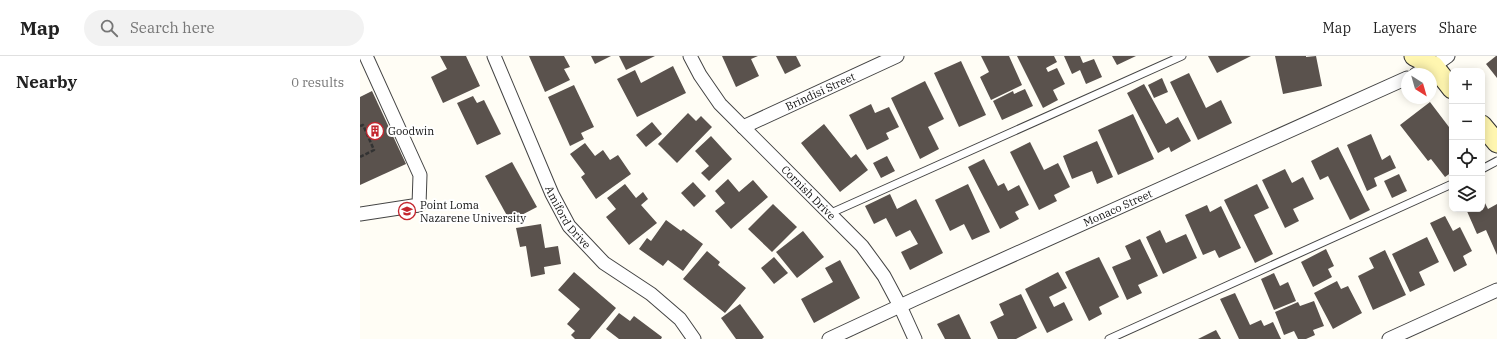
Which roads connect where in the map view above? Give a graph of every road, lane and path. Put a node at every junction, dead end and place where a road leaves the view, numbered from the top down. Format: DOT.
graph roads {
  1 [pos="366,56"];
  2 [pos="494,56"];
  3 [pos="690,56"];
  4 [pos="897,56"];
  5 [pos="1182,56"];
  6 [pos="1414,56"];
  7 [pos="1441,61"];
  8 [pos="1428,68"];
  9 [pos="1401,81"];
  10 [pos="1449,81"];
  11 [pos="360,126"];
  12 [pos="743,127"];
  13 [pos="1485,129"];
  14 [pos="1497,143"];
  15 [pos="360,157"];
  16 [pos="1497,161"];
  17 [pos="1485,167"];
  18 [pos="1449,185"];
  19 [pos="831,213"];
  20 [pos="360,214"];
  21 [pos="1497,290"];
  22 [pos="900,306"];
  23 [pos="694,339"];
  24 [pos="829,339"];
  25 [pos="915,339"];
  26 [pos="1110,339"];
  27 [pos="1389,339"];
  1 -- 20 [label="street"];
  2 -- 23 [label="street, Amiford Drive"];
  3 -- 12 [label="street, Cornish Drive"];
  4 -- 12 [label="street, Brindisi Street"];
  5 -- 19 [label="lane"];
  6 -- 7 [label="street"];
  7 -- 8 [label="street"];
  7 -- 10 [label="street"];
  9 -- 22 [label="street, Monaco Street"];
  11 -- 15 [label="path"];
  12 -- 19 [label="street, Cornish Drive"];
  13 -- 14 [label="street"];
  16 -- 17 [label="lane"];
  18 -- 26 [label="lane"];
  19 -- 22 [label="street, Cornish Drive"];
  21 -- 27 [label="street"];
  22 -- 24 [label="street, Monaco Street"];
  22 -- 25 [label="street, Cornish Drive"];
}
